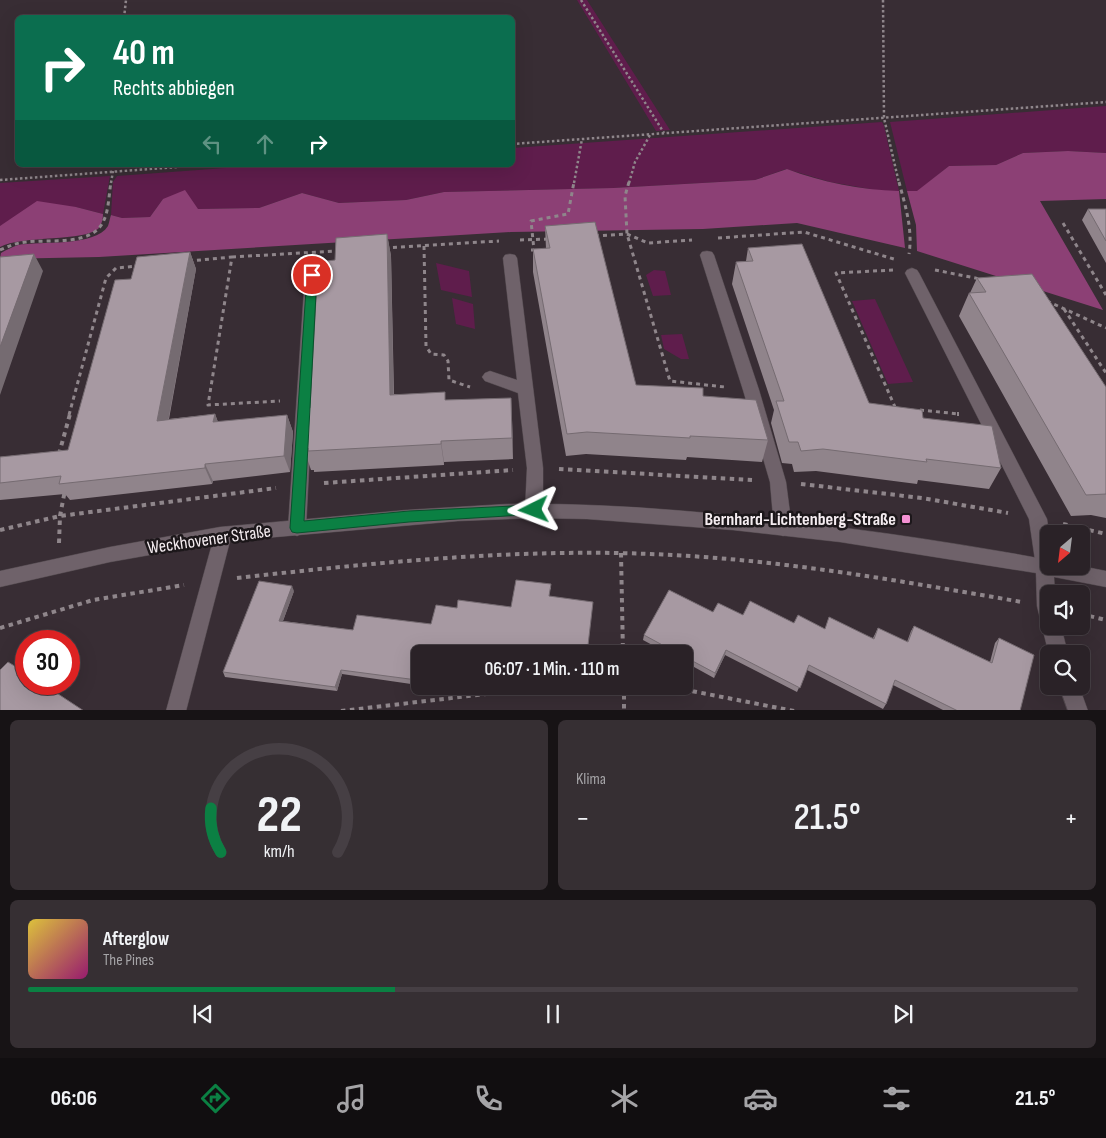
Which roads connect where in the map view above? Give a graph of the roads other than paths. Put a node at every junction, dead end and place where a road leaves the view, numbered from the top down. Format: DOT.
graph roads {
  1 [pos="707,255"];
  2 [pos="510,258"];
  3 [pos="911,269"];
  4 [pos="312,275"];
  5 [pos="490,377"];
  6 [pos="527,390"];
  7 [pos="534,510"];
  8 [pos="297,528"];
  9 [pos="783,528"];
  10 [pos="1040,533"];
  11 [pos="223,535"];
  12 [pos="1040,566"];
  13 [pos="1083,575"];
  14 [pos="0,579"];
  15 [pos="1106,580"];
  16 [pos="1073,695"];
  17 [pos="176,710"];
  18 [pos="1078,710"];
  1 -- 9 [label="street"];
  2 -- 6 [label="street"];
  3 -- 10 [label="street"];
  4 -- 8 [label="street"];
  5 -- 6 [label="street"];
  6 -- 7 [label="street"];
  7 -- 8 [label="street, Weckhovener Straße"];
  7 -- 9 [label="street, Weckhovener Straße"];
  8 -- 11 [label="street, Weckhovener Straße"];
  9 -- 12 [label="street, Weckhovener Straße"];
  11 -- 14 [label="street, Weckhovener Straße"];
  11 -- 17 [label="street"];
  13 -- 15 [label="street, Weckhovener Straße"];
  16 -- 18 [label="street"];
}
